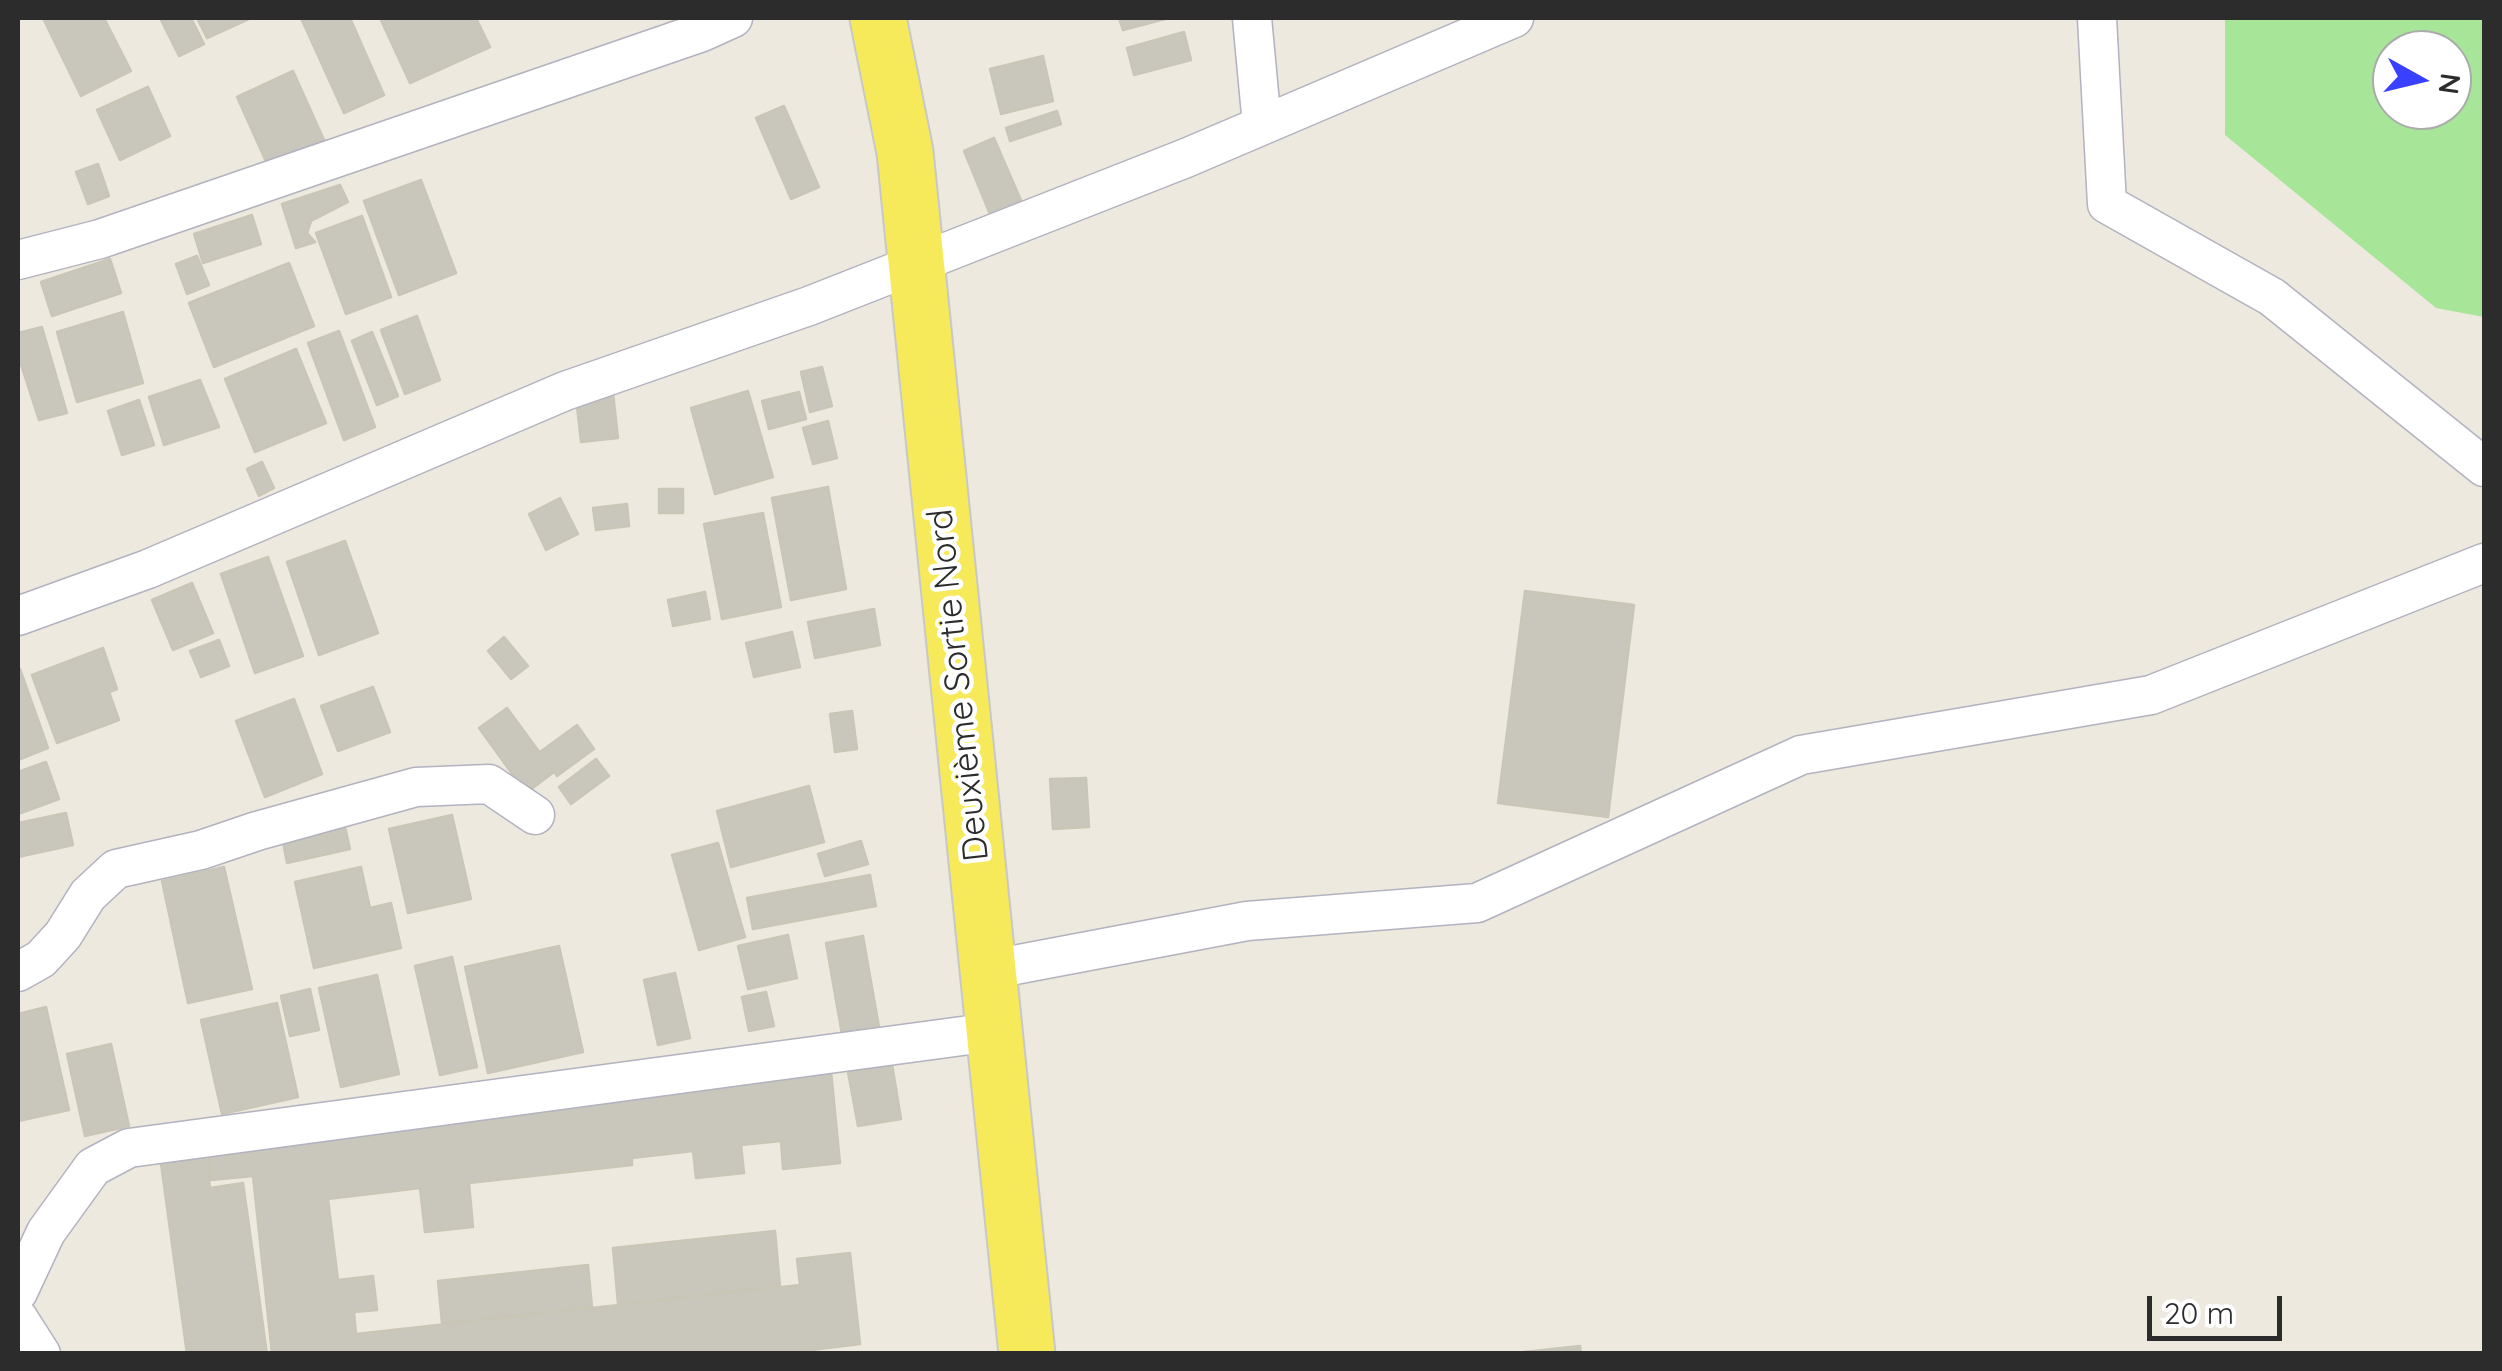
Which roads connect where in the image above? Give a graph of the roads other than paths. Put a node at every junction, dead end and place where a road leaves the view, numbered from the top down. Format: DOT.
graph roads {
  1 [pos="733,18"];
  2 [pos="878,18"];
  3 [pos="1252,18"];
  4 [pos="1514,18"];
  5 [pos="2097,18"];
  6 [pos="1262,125"];
  7 [pos="18,260"];
  8 [pos="917,263"];
  9 [pos="2484,467"];
  10 [pos="2484,563"];
  11 [pos="18,616"];
  12 [pos="535,814"];
  13 [pos="988,970"];
  14 [pos="18,972"];
  15 [pos="992,1032"];
  16 [pos="18,1292"];
  17 [pos="18,1318"];
  18 [pos="40,1354"];
  19 [pos="1027,1354"];
  1 -- 7 [label="street"];
  2 -- 8 [label="main road, Deuxième Sortie Nord"];
  3 -- 6 [label="street"];
  4 -- 6 [label="street"];
  5 -- 9 [label="street"];
  6 -- 8 [label="street"];
  8 -- 11 [label="street"];
  8 -- 13 [label="main road, Deuxième Sortie Nord"];
  10 -- 13 [label="street"];
  12 -- 14 [label="street"];
  13 -- 15 [label="main road, Deuxième Sortie Nord"];
  15 -- 16 [label="street"];
  15 -- 19 [label="main road, Deuxième Sortie Nord"];
  17 -- 18 [label="street"];
}
